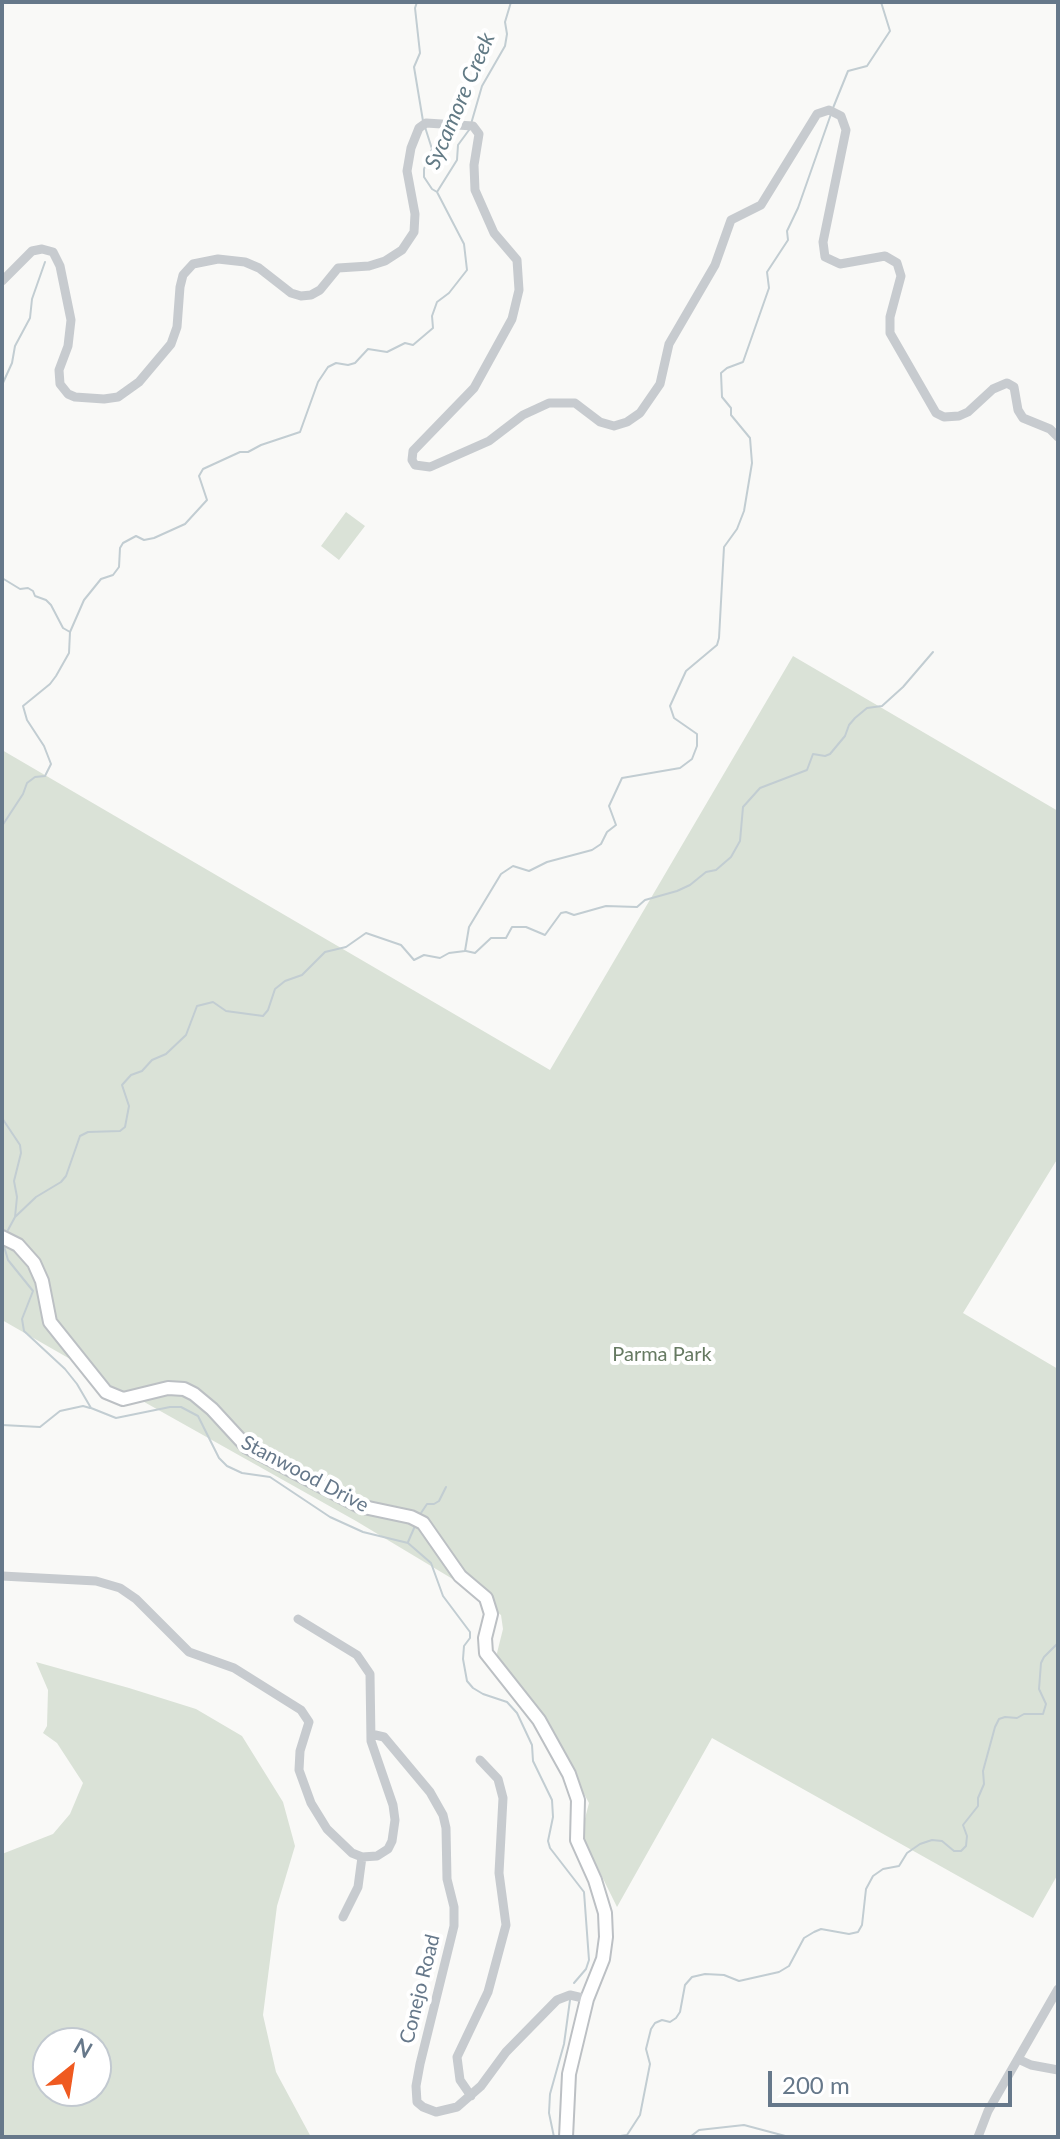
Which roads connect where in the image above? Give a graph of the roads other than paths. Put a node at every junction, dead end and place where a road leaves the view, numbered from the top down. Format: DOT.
graph roads {
  1 [pos="2,281"];
  2 [pos="1058,437"];
  3 [pos="2,1237"];
  4 [pos="2,1576"];
  5 [pos="298,1619"];
  6 [pos="371,1734"];
  7 [pos="480,1760"];
  8 [pos="362,1857"];
  9 [pos="343,1917"];
  10 [pos="1058,1989"];
  11 [pos="587,1999"];
  12 [pos="1018,2059"];
  13 [pos="1058,2070"];
  14 [pos="471,2096"];
  15 [pos="566,2137"];
  16 [pos="978,2137"];
  1 -- 2 [label="street"];
  3 -- 11 [label="main road, Stanwood Drive"];
  4 -- 8 [label="street"];
  5 -- 6 [label="street"];
  6 -- 8 [label="street"];
  6 -- 14 [label="street, Conejo Road"];
  7 -- 14 [label="street"];
  8 -- 9 [label="street"];
  10 -- 12 [label="street"];
  11 -- 14 [label="street, Conejo Road"];
  11 -- 15 [label="main road, Stanwood Drive"];
  12 -- 13 [label="street"];
  12 -- 16 [label="street"];
}
